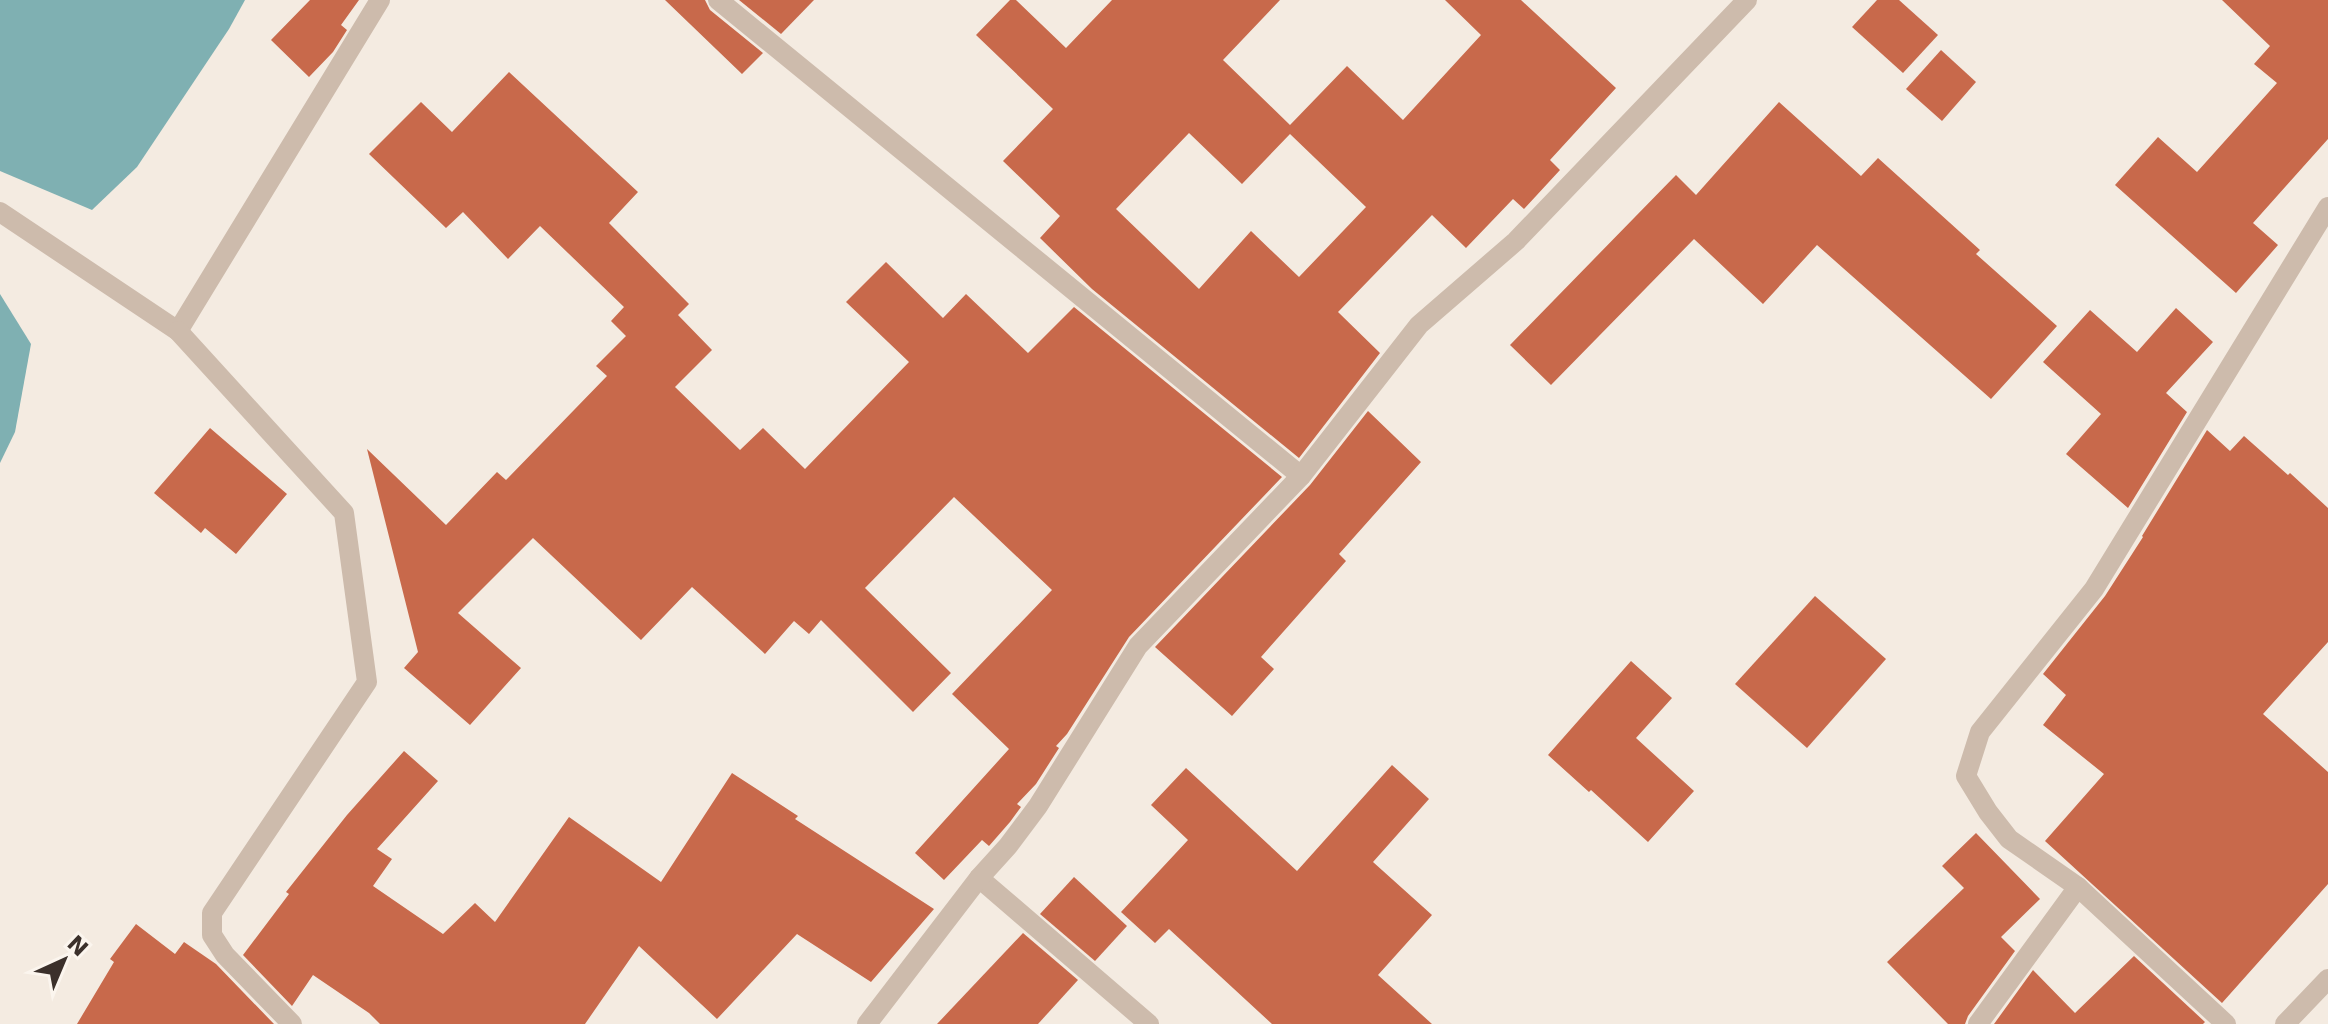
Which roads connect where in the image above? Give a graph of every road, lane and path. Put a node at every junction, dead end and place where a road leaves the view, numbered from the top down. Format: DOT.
graph roads {
  1 [pos="380,0"];
  2 [pos="718,0"];
  3 [pos="1740,2"];
  4 [pos="2328,207"];
  5 [pos="0,212"];
  6 [pos="178,331"];
  7 [pos="1301,476"];
  8 [pos="979,878"];
  9 [pos="2078,887"];
  10 [pos="2328,979"];
  11 [pos="2296,1020"];
  12 [pos="292,1024"];
  13 [pos="867,1024"];
  14 [pos="1149,1024"];
  15 [pos="1978,1024"];
  16 [pos="2226,1024"];
  1 -- 6 [label="street"];
  2 -- 7 [label="street"];
  3 -- 7 [label="street"];
  4 -- 9 [label="street"];
  5 -- 6 [label="street"];
  6 -- 12 [label="street"];
  7 -- 8 [label="street"];
  8 -- 13 [label="street"];
  8 -- 14 [label="street"];
  9 -- 15 [label="street"];
  9 -- 16 [label="street"];
  10 -- 11 [label="street"];
}
